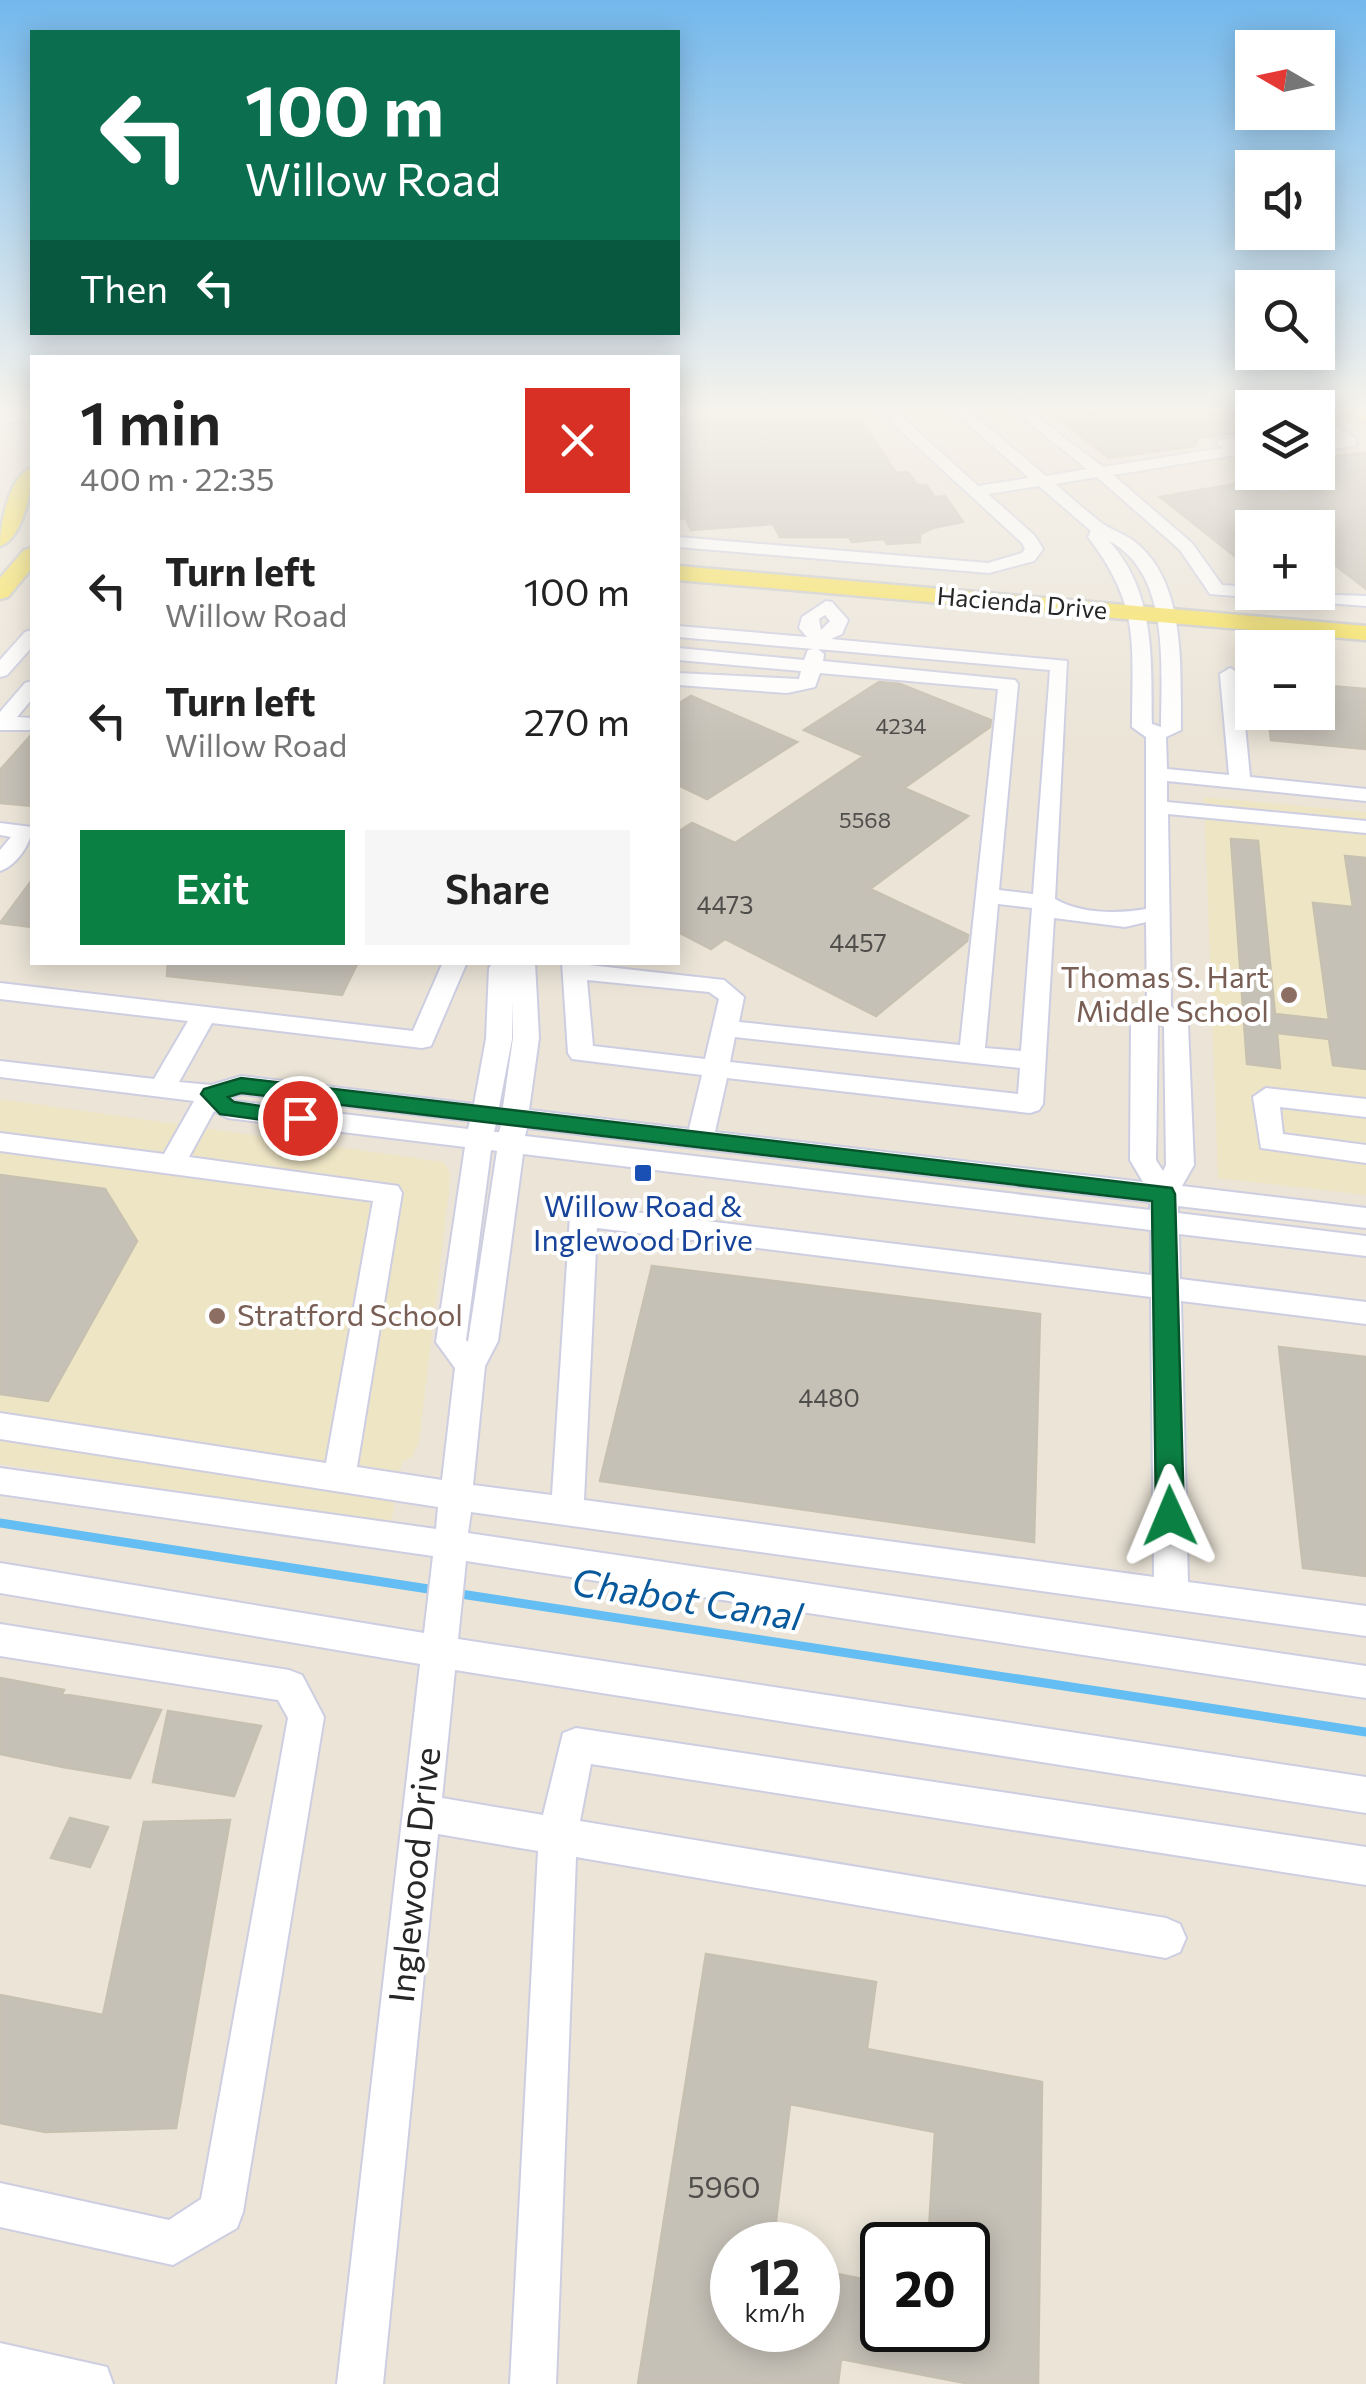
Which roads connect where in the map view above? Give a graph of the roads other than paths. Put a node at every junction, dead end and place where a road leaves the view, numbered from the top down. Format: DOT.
graph roads {
  1 [pos="1009,521"];
  2 [pos="1090,521"];
  3 [pos="1159,521"];
  4 [pos="1100,530"];
  5 [pos="1178,536"];
  6 [pos="680,542"];
  7 [pos="1126,542"];
  8 [pos="0,543"];
  9 [pos="30,557"];
  10 [pos="30,557"];
  11 [pos="30,558"];
  12 [pos="0,564"];
  13 [pos="680,573"];
  14 [pos="0,592"];
  15 [pos="680,593"];
  16 [pos="1366,602"];
  17 [pos="826,606"];
  18 [pos="1138,623"];
  19 [pos="1166,626"];
  20 [pos="680,631"];
  21 [pos="1366,634"];
  22 [pos="1235,636"];
  23 [pos="30,638"];
  24 [pos="818,640"];
  25 [pos="1335,649"];
  26 [pos="1366,652"];
  27 [pos="680,654"];
  28 [pos="812,666"];
  29 [pos="0,671"];
  30 [pos="1230,674"];
  31 [pos="680,679"];
  32 [pos="30,688"];
  33 [pos="1,723"];
  34 [pos="30,724"];
  35 [pos="1156,734"];
  36 [pos="1156,774"];
  37 [pos="1240,782"];
  38 [pos="1366,794"];
  39 [pos="1156,807"];
  40 [pos="1366,827"];
  41 [pos="0,829"];
  42 [pos="0,864"];
  43 [pos="987,896"];
  44 [pos="1044,902"];
  45 [pos="1158,913"];
  46 [pos="454,965"];
  47 [pos="503,965"];
  48 [pos="523,965"];
  49 [pos="573,967"];
  50 [pos="0,991"];
  51 [pos="1159,1008"];
  52 [pos="204,1015"];
  53 [pos="726,1028"];
  54 [pos="972,1054"];
  55 [pos="1033,1060"];
  56 [pos="717,1068"];
  57 [pos="0,1069"];
  58 [pos="162,1088"];
  59 [pos="211,1094"];
  60 [pos="1366,1108"];
  61 [pos="482,1128"];
  62 [pos="512,1131"];
  63 [pos="700,1140"];
  64 [pos="0,1142"];
  65 [pos="1366,1154"];
  66 [pos="172,1164"];
  67 [pos="1164,1208"];
  68 [pos="1366,1218"];
  69 [pos="1366,1246"];
  70 [pos="1166,1288"];
  71 [pos="1366,1314"];
  72 [pos="470,1366"];
  73 [pos="0,1426"];
  74 [pos="339,1478"];
  75 [pos="0,1481"];
  76 [pos="456,1496"];
  77 [pos="567,1511"];
  78 [pos="451,1549"];
  79 [pos="0,1578"];
  80 [pos="1172,1592"];
  81 [pos="1366,1622"];
  82 [pos="0,1640"];
  83 [pos="440,1646"];
  84 [pos="1366,1682"];
  85 [pos="1366,1795"];
  86 [pos="422,1813"];
  87 [pos="558,1836"];
  88 [pos="1366,1866"];
  89 [pos="1166,1938"];
  90 [pos="0,2205"];
  91 [pos="0,2366"];
  92 [pos="90,2384"];
  93 [pos="360,2384"];
  94 [pos="533,2384"];
  1 -- 6 [label="street"];
  2 -- 4 [label="street"];
  3 -- 5 [label="street"];
  4 -- 7 [label="street"];
  4 -- 18 [label="street"];
  5 -- 7 [label="street"];
  5 -- 16 [label="street"];
  7 -- 19 [label="street"];
  8 -- 9 [label="main road"];
  10 -- 12 [label="main road"];
  11 -- 14 [label="main road"];
  13 -- 18 [label="main road, Hacienda Drive"];
  15 -- 17 [label="main road, Hacienda Drive"];
  17 -- 18 [label="main road, Hacienda Drive"];
  17 -- 24 [label="street"];
  18 -- 19 [label="main road, Hacienda Drive"];
  18 -- 35 [label="street"];
  19 -- 21 [label="main road, Hacienda Drive"];
  19 -- 22 [label="main road, Hacienda Drive"];
  19 -- 35 [label="street"];
  20 -- 24 [label="street"];
  23 -- 29 [label="street"];
  24 -- 28 [label="street"];
  24 -- 44 [label="street"];
  25 -- 26 [label="main road, Hacienda Drive"];
  27 -- 28 [label="street"];
  28 -- 31 [label="street"];
  28 -- 43 [label="street"];
  30 -- 37 [label="street"];
  32 -- 33 [label="street"];
  33 -- 34 [label="street"];
  35 -- 36 [label="street"];
  36 -- 37 [label="street"];
  36 -- 39 [label="street"];
  37 -- 38 [label="street"];
  39 -- 40 [label="street"];
  39 -- 45 [label="street"];
  41 -- 42 [label="street"];
  43 -- 44 [label="street"];
  43 -- 54 [label="street"];
  44 -- 45 [label="street"];
  44 -- 55 [label="street"];
  45 -- 51 [label="street"];
  46 -- 52 [label="street"];
  47 -- 61 [label="street, Inglewood Drive"];
  48 -- 62 [label="street, Inglewood Drive"];
  49 -- 53 [label="street"];
  49 -- 56 [label="street"];
  50 -- 52 [label="street"];
  51 -- 67 [label="street"];
  51 -- 67 [label="street"];
  52 -- 58 [label="street"];
  53 -- 54 [label="street"];
  53 -- 56 [label="street"];
  54 -- 55 [label="street"];
  55 -- 56 [label="street"];
  56 -- 63 [label="street"];
  57 -- 58 [label="street"];
  58 -- 59 [label="street"];
  59 -- 61 [label="street"];
  59 -- 66 [label="street"];
  60 -- 65 [label="street"];
  61 -- 62 [label="street"];
  61 -- 72 [label="street, Inglewood Drive"];
  62 -- 63 [label="street"];
  62 -- 67 [label="street"];
  62 -- 72 [label="street, Inglewood Drive"];
  63 -- 67 [label="street"];
  64 -- 66 [label="street"];
  66 -- 74 [label="street"];
  67 -- 68 [label="street"];
  67 -- 69 [label="street"];
  67 -- 70 [label="street"];
  70 -- 71 [label="street"];
  70 -- 77 [label="street"];
  70 -- 80 [label="street"];
  72 -- 76 [label="street, Inglewood Drive"];
  73 -- 74 [label="street"];
  74 -- 76 [label="street"];
  75 -- 78 [label="street"];
  76 -- 77 [label="street"];
  76 -- 78 [label="street, Inglewood Drive"];
  77 -- 80 [label="street"];
  78 -- 83 [label="street, Inglewood Drive"];
  78 -- 84 [label="street"];
  79 -- 83 [label="street"];
  80 -- 81 [label="street"];
  82 -- 90 [label="street"];
  83 -- 85 [label="street"];
  83 -- 86 [label="street, Inglewood Drive"];
  86 -- 87 [label="street"];
  86 -- 93 [label="street, Inglewood Drive"];
  87 -- 88 [label="street"];
  87 -- 89 [label="street"];
  87 -- 94 [label="street"];
  91 -- 92 [label="street"];
}
